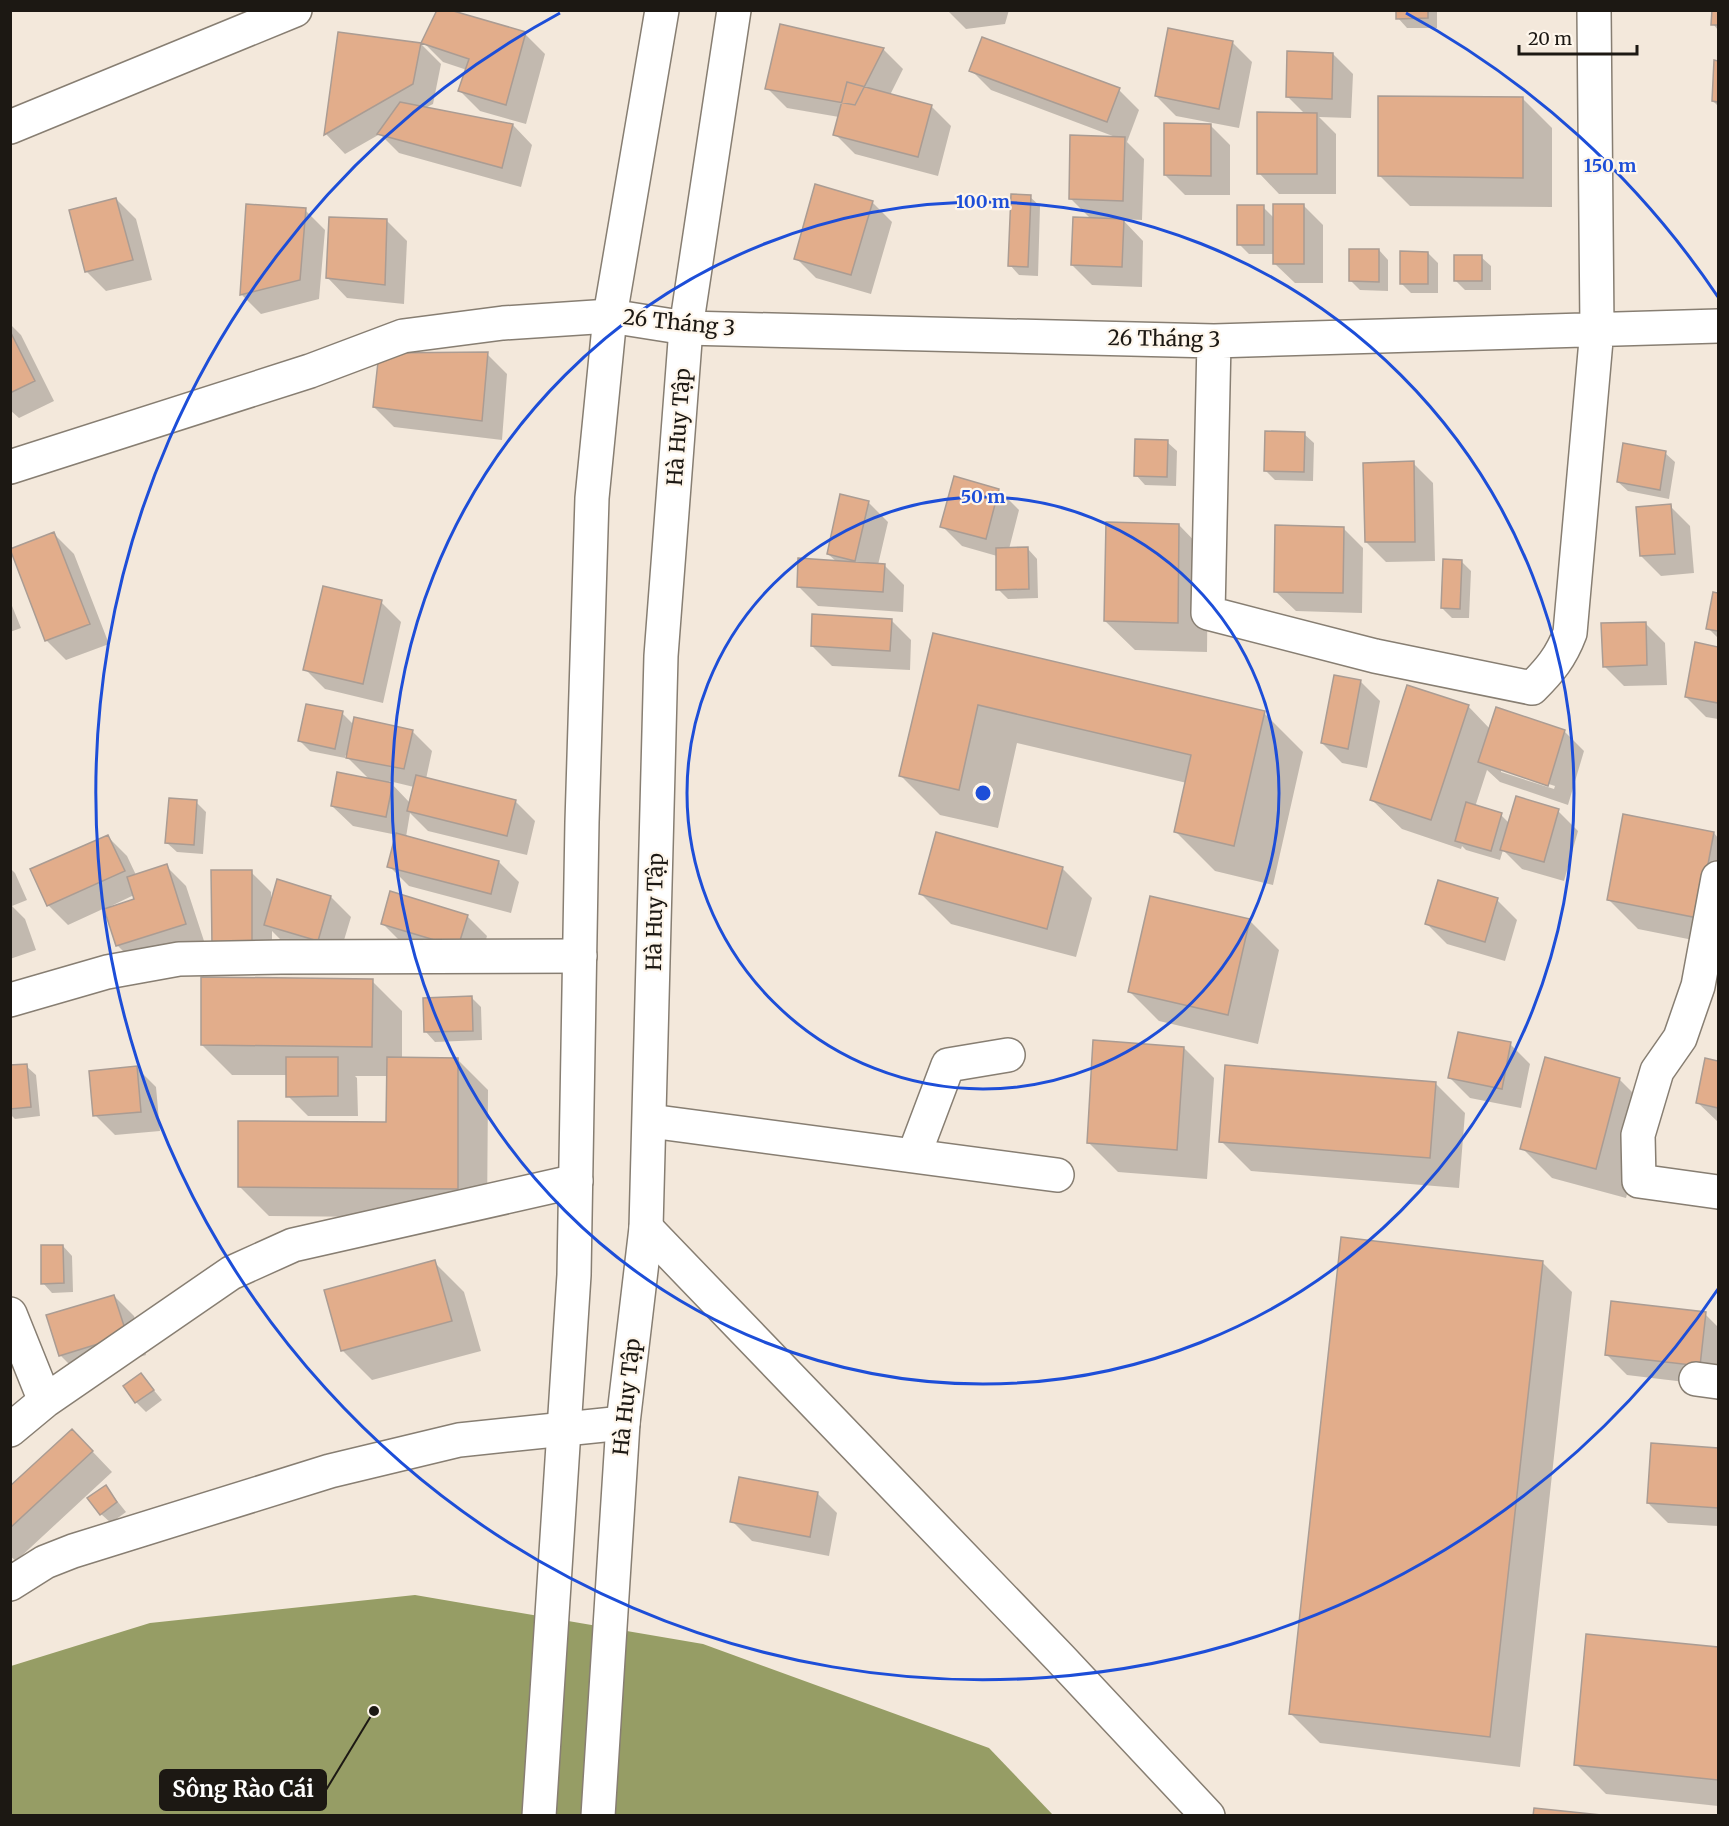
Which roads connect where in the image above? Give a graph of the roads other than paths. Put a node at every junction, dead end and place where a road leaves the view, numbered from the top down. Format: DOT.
graph roads {
  1 [pos="295,10"];
  2 [pos="662,10"];
  3 [pos="734,10"];
  4 [pos="1594,10"];
  5 [pos="10,127"];
  6 [pos="610,316"];
  7 [pos="1719,326"];
  8 [pos="686,328"];
  9 [pos="1597,329"];
  10 [pos="1214,341"];
  11 [pos="10,467"];
  12 [pos="1717,897"];
  13 [pos="580,956"];
  14 [pos="10,1000"];
  15 [pos="1008,1055"];
  16 [pos="650,1121"];
  17 [pos="914,1155"];
  18 [pos="1057,1175"];
  19 [pos="576,1181"];
  20 [pos="1719,1192"];
  21 [pos="646,1228"];
  22 [pos="10,1314"];
  23 [pos="45,1401"];
  24 [pos="623,1423"];
  25 [pos="564,1429"];
  26 [pos="10,1430"];
  27 [pos="10,1584"];
  28 [pos="539,1815"];
  29 [pos="598,1815"];
  30 [pos="1208,1815"];
  1 -- 5 [label="street"];
  2 -- 6 [label="street"];
  3 -- 8 [label="street, Hà Huy Tập"];
  4 -- 9 [label="street"];
  6 -- 8 [label="street, 26 Tháng 3"];
  6 -- 11 [label="street, 26 Tháng 3"];
  6 -- 13 [label="street"];
  7 -- 9 [label="street, 26 Tháng 3"];
  8 -- 10 [label="street, 26 Tháng 3"];
  8 -- 16 [label="street, Hà Huy Tập"];
  9 -- 10 [label="street, 26 Tháng 3"];
  9 -- 10 [label="street"];
  12 -- 20 [label="street"];
  13 -- 14 [label="street"];
  13 -- 19 [label="street"];
  15 -- 17 [label="street"];
  16 -- 17 [label="street"];
  16 -- 21 [label="street, Hà Huy Tập"];
  17 -- 18 [label="street"];
  19 -- 23 [label="street"];
  19 -- 25 [label="street"];
  21 -- 24 [label="street, Hà Huy Tập"];
  21 -- 30 [label="street"];
  22 -- 23 [label="street"];
  23 -- 26 [label="street"];
  24 -- 25 [label="street"];
  24 -- 29 [label="street, Hà Huy Tập"];
  25 -- 27 [label="street"];
  25 -- 28 [label="street"];
}
